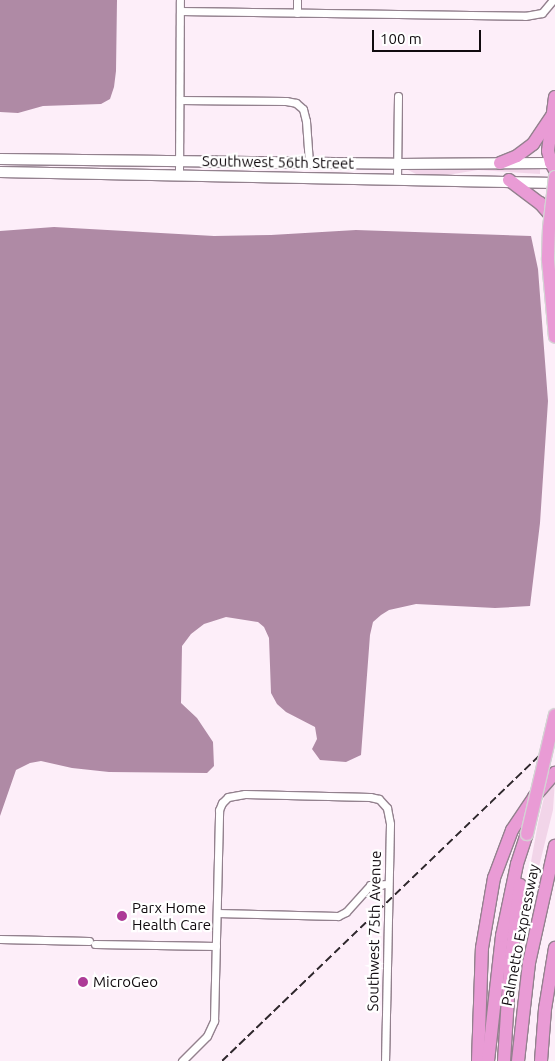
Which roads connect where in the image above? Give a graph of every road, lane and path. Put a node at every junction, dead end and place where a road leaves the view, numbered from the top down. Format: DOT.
graph roads {
  1 [pos="180,0"];
  2 [pos="297,0"];
  3 [pos="552,0"];
  4 [pos="180,11"];
  5 [pos="297,13"];
  6 [pos="398,96"];
  7 [pos="555,97"];
  8 [pos="180,100"];
  9 [pos="553,114"];
  10 [pos="0,159"];
  11 [pos="179,162"];
  12 [pos="500,163"];
  13 [pos="309,164"];
  14 [pos="397,164"];
  15 [pos="554,165"];
  16 [pos="0,172"];
  17 [pos="179,175"];
  18 [pos="308,177"];
  19 [pos="555,177"];
  20 [pos="397,178"];
  21 [pos="510,180"];
  22 [pos="555,183"];
  23 [pos="555,221"];
  24 [pos="555,337"];
  25 [pos="555,714"];
  26 [pos="555,773"];
  27 [pos="555,846"];
  28 [pos="524,848"];
  29 [pos="388,884"];
  30 [pos="217,913"];
  31 [pos="0,939"];
  32 [pos="216,946"];
  33 [pos="555,948"];
  34 [pos="182,1061"];
  35 [pos="385,1061"];
  36 [pos="478,1061"];
  37 [pos="488,1061"];
  38 [pos="504,1061"];
  39 [pos="518,1061"];
  40 [pos="541,1061"];
  1 -- 4 [label="street"];
  2 -- 5 [label="street"];
  3 -- 5 [label="street"];
  4 -- 5 [label="street"];
  4 -- 8 [label="street"];
  6 -- 14 [label="street"];
  7 -- 9 [label="highway"];
  8 -- 11 [label="street"];
  8 -- 13 [label="street"];
  9 -- 12 [label="highway"];
  9 -- 15 [label="highway"];
  10 -- 11 [label="main road, Southwest 56th Street"];
  11 -- 13 [label="main road, Southwest 56th Street"];
  11 -- 17 [label="street"];
  12 -- 14 [label="main road, Southwest 56th Street"];
  12 -- 15 [label="main road, Southwest 56th Street"];
  13 -- 14 [label="main road, Southwest 56th Street"];
  13 -- 18 [label="main road"];
  14 -- 20 [label="street"];
  16 -- 17 [label="main road, Southwest 56th Street"];
  17 -- 18 [label="main road, Southwest 56th Street"];
  18 -- 20 [label="main road, Southwest 56th Street"];
  19 -- 24 [label="highway, bridge"];
  20 -- 21 [label="main road, Southwest 56th Street"];
  21 -- 22 [label="main road, Southwest 56th Street"];
  21 -- 23 [label="highway"];
  25 -- 28 [label="highway, bridge"];
  26 -- 36 [label="highway"];
  27 -- 39 [label="highway, Palmetto Expressway"];
  28 -- 37 [label="highway"];
  28 -- 38 [label="highway"];
  29 -- 30 [label="street"];
  29 -- 30 [label="street, Southwest 75th Avenue"];
  29 -- 35 [label="street, Southwest 75th Avenue"];
  30 -- 32 [label="street"];
  31 -- 32 [label="street"];
  32 -- 34 [label="street"];
  33 -- 40 [label="highway"];
}
